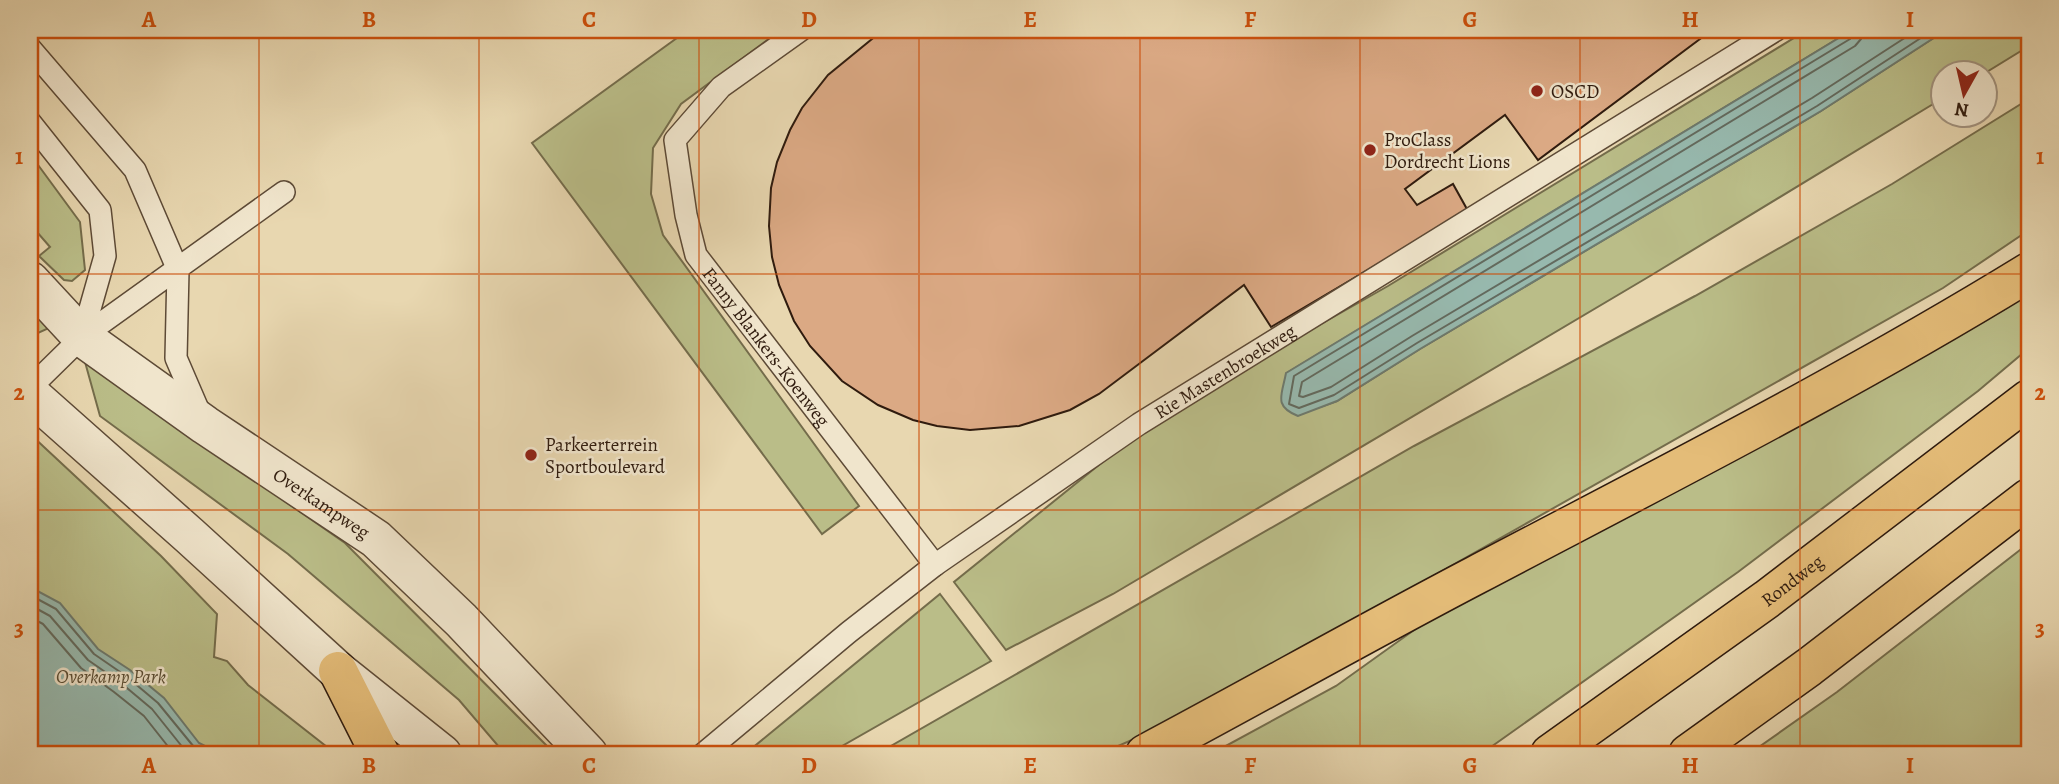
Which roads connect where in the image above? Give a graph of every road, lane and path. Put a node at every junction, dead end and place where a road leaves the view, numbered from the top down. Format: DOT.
graph roads {
  1 [pos="801,30"];
  2 [pos="1776,30"];
  3 [pos="30,48"];
  4 [pos="30,122"];
  5 [pos="284,192"];
  6 [pos="178,270"];
  7 [pos="2029,272"];
  8 [pos="30,281"];
  9 [pos="82,337"];
  10 [pos="30,388"];
  11 [pos="30,394"];
  12 [pos="2029,399"];
  13 [pos="205,425"];
  14 [pos="2029,498"];
  15 [pos="935,565"];
  16 [pos="338,671"];
  17 [pos="380,754"];
  18 [pos="443,754"];
  19 [pos="588,754"];
  20 [pos="703,754"];
  21 [pos="1145,754"];
  22 [pos="1549,754"];
  23 [pos="1688,754"];
  1 -- 15 [label="lane, Fanny Blankers-Koenweg"];
  2 -- 15 [label="lane, Rie Mastenbroekweg"];
  3 -- 6 [label="lane"];
  4 -- 9 [label="lane"];
  5 -- 6 [label="lane"];
  6 -- 9 [label="lane"];
  6 -- 13 [label="lane"];
  7 -- 21 [label="highway"];
  8 -- 9 [label="street, Overkampweg"];
  9 -- 10 [label="lane"];
  9 -- 13 [label="street, Overkampweg"];
  11 -- 16 [label="street"];
  12 -- 22 [label="highway, Rondweg"];
  13 -- 19 [label="street, Overkampweg"];
  14 -- 23 [label="highway"];
  15 -- 20 [label="lane, Rie Mastenbroekweg"];
  16 -- 17 [label="highway"];
  16 -- 18 [label="street"];
}
